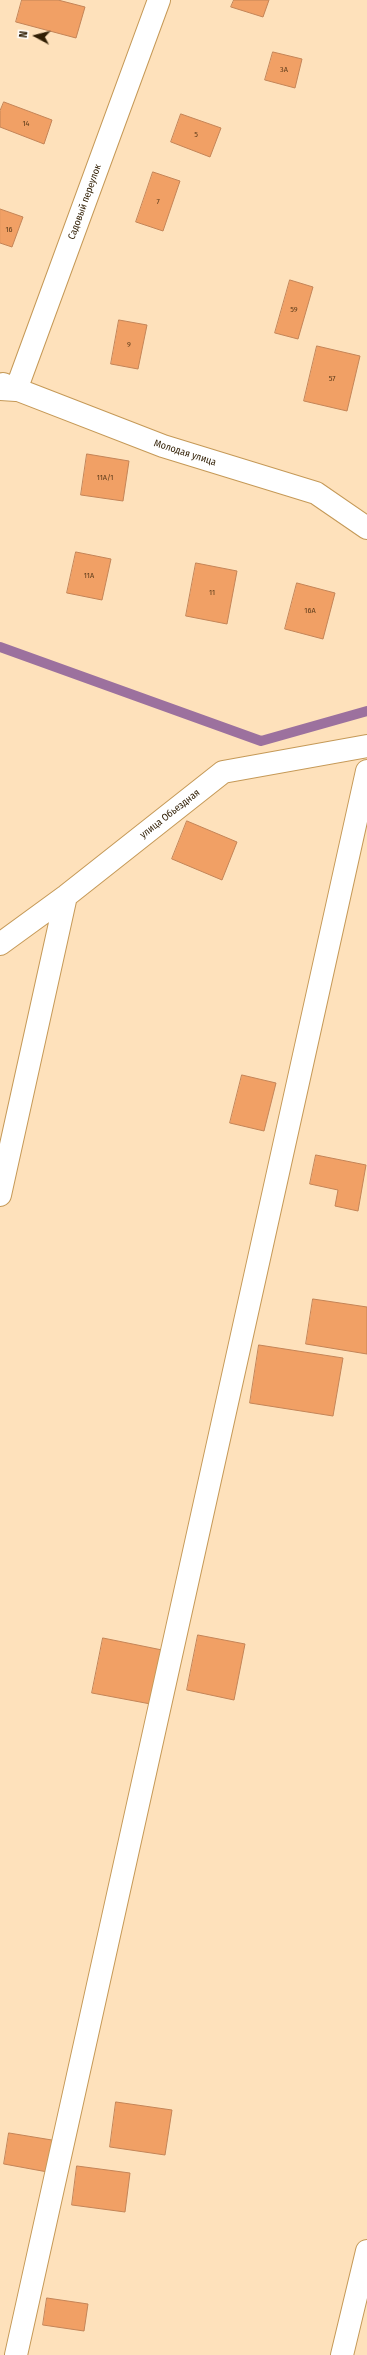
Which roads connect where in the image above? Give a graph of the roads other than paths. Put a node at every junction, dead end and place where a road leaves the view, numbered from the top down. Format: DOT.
graph roads {
  1 [pos="160,0"];
  2 [pos="5,387"];
  3 [pos="367,528"];
  4 [pos="367,746"];
  5 [pos="367,771"];
  6 [pos="66,896"];
  7 [pos="0,944"];
  8 [pos="0,1195"];
  9 [pos="367,2251"];
  10 [pos="16,2355"];
  11 [pos="342,2355"];
  1 -- 2 [label="street, Садовый переулок"];
  2 -- 3 [label="street, Молодая улица"];
  4 -- 6 [label="street, улица Обьездная"];
  5 -- 10 [label="street"];
  6 -- 7 [label="street, улица Обьездная"];
  6 -- 8 [label="street"];
  9 -- 11 [label="street"];
}
